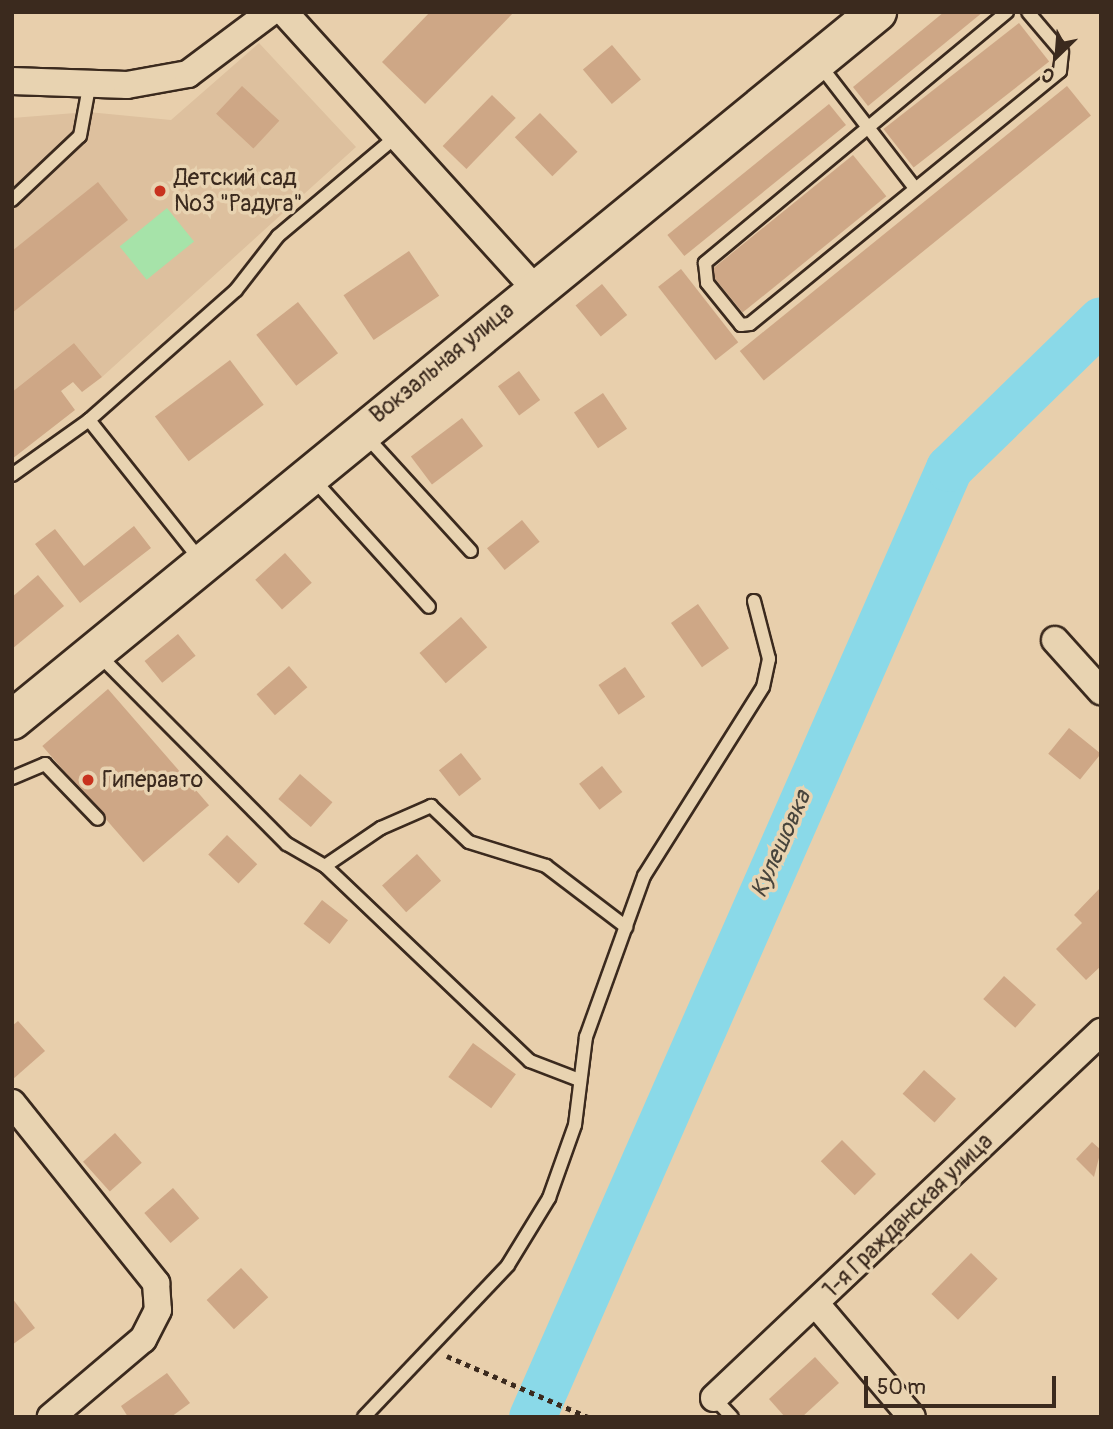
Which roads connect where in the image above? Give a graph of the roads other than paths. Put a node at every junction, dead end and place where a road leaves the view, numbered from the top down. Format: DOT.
graph roads {
  1 [pos="271,12"];
  2 [pos="284,12"];
  3 [pos="877,12"];
  4 [pos="1007,12"];
  5 [pos="1028,12"];
  6 [pos="817,61"];
  7 [pos="12,81"];
  8 [pos="89,87"];
  9 [pos="867,126"];
  10 [pos="399,135"];
  11 [pos="914,187"];
  12 [pos="12,200"];
  13 [pos="534,288"];
  14 [pos="89,419"];
  15 [pos="360,429"];
  16 [pos="309,474"];
  17 [pos="12,475"];
  18 [pos="471,551"];
  19 [pos="204,565"];
  20 [pos="754,601"];
  21 [pos="429,607"];
  22 [pos="1055,640"];
  23 [pos="98,653"];
  24 [pos="1101,691"];
  25 [pos="12,720"];
  26 [pos="12,779"];
  27 [pos="98,819"];
  28 [pos="325,866"];
  29 [pos="626,927"];
  30 [pos="1101,1032"];
  31 [pos="577,1079"];
  32 [pos="12,1103"];
  33 [pos="816,1304"];
  34 [pos="723,1407"];
  35 [pos="51,1417"];
  36 [pos="364,1417"];
  37 [pos="912,1417"];
  1 -- 8 [label="street"];
  2 -- 10 [label="street"];
  3 -- 6 [label="main road, Вокзальная улица"];
  4 -- 9 [label="lane"];
  5 -- 11 [label="lane"];
  6 -- 9 [label="lane"];
  6 -- 13 [label="main road, Вокзальная улица"];
  7 -- 8 [label="street"];
  8 -- 12 [label="lane"];
  9 -- 11 [label="lane"];
  9 -- 11 [label="lane"];
  10 -- 13 [label="street"];
  10 -- 14 [label="lane"];
  13 -- 15 [label="main road, Вокзальная улица"];
  14 -- 17 [label="lane"];
  14 -- 19 [label="lane"];
  15 -- 16 [label="main road, Вокзальная улица"];
  15 -- 18 [label="lane"];
  16 -- 19 [label="main road, Вокзальная улица"];
  16 -- 21 [label="lane"];
  19 -- 23 [label="main road, Вокзальная улица"];
  20 -- 29 [label="lane"];
  22 -- 24 [label="street"];
  23 -- 25 [label="main road, Вокзальная улица"];
  23 -- 28 [label="lane"];
  26 -- 27 [label="lane"];
  28 -- 29 [label="lane"];
  28 -- 31 [label="lane"];
  29 -- 31 [label="lane"];
  30 -- 33 [label="street, 1-я Гражданская улица"];
  31 -- 36 [label="lane"];
  32 -- 35 [label="street"];
  33 -- 34 [label="street, 1-я Гражданская улица"];
  33 -- 37 [label="street"];
}
